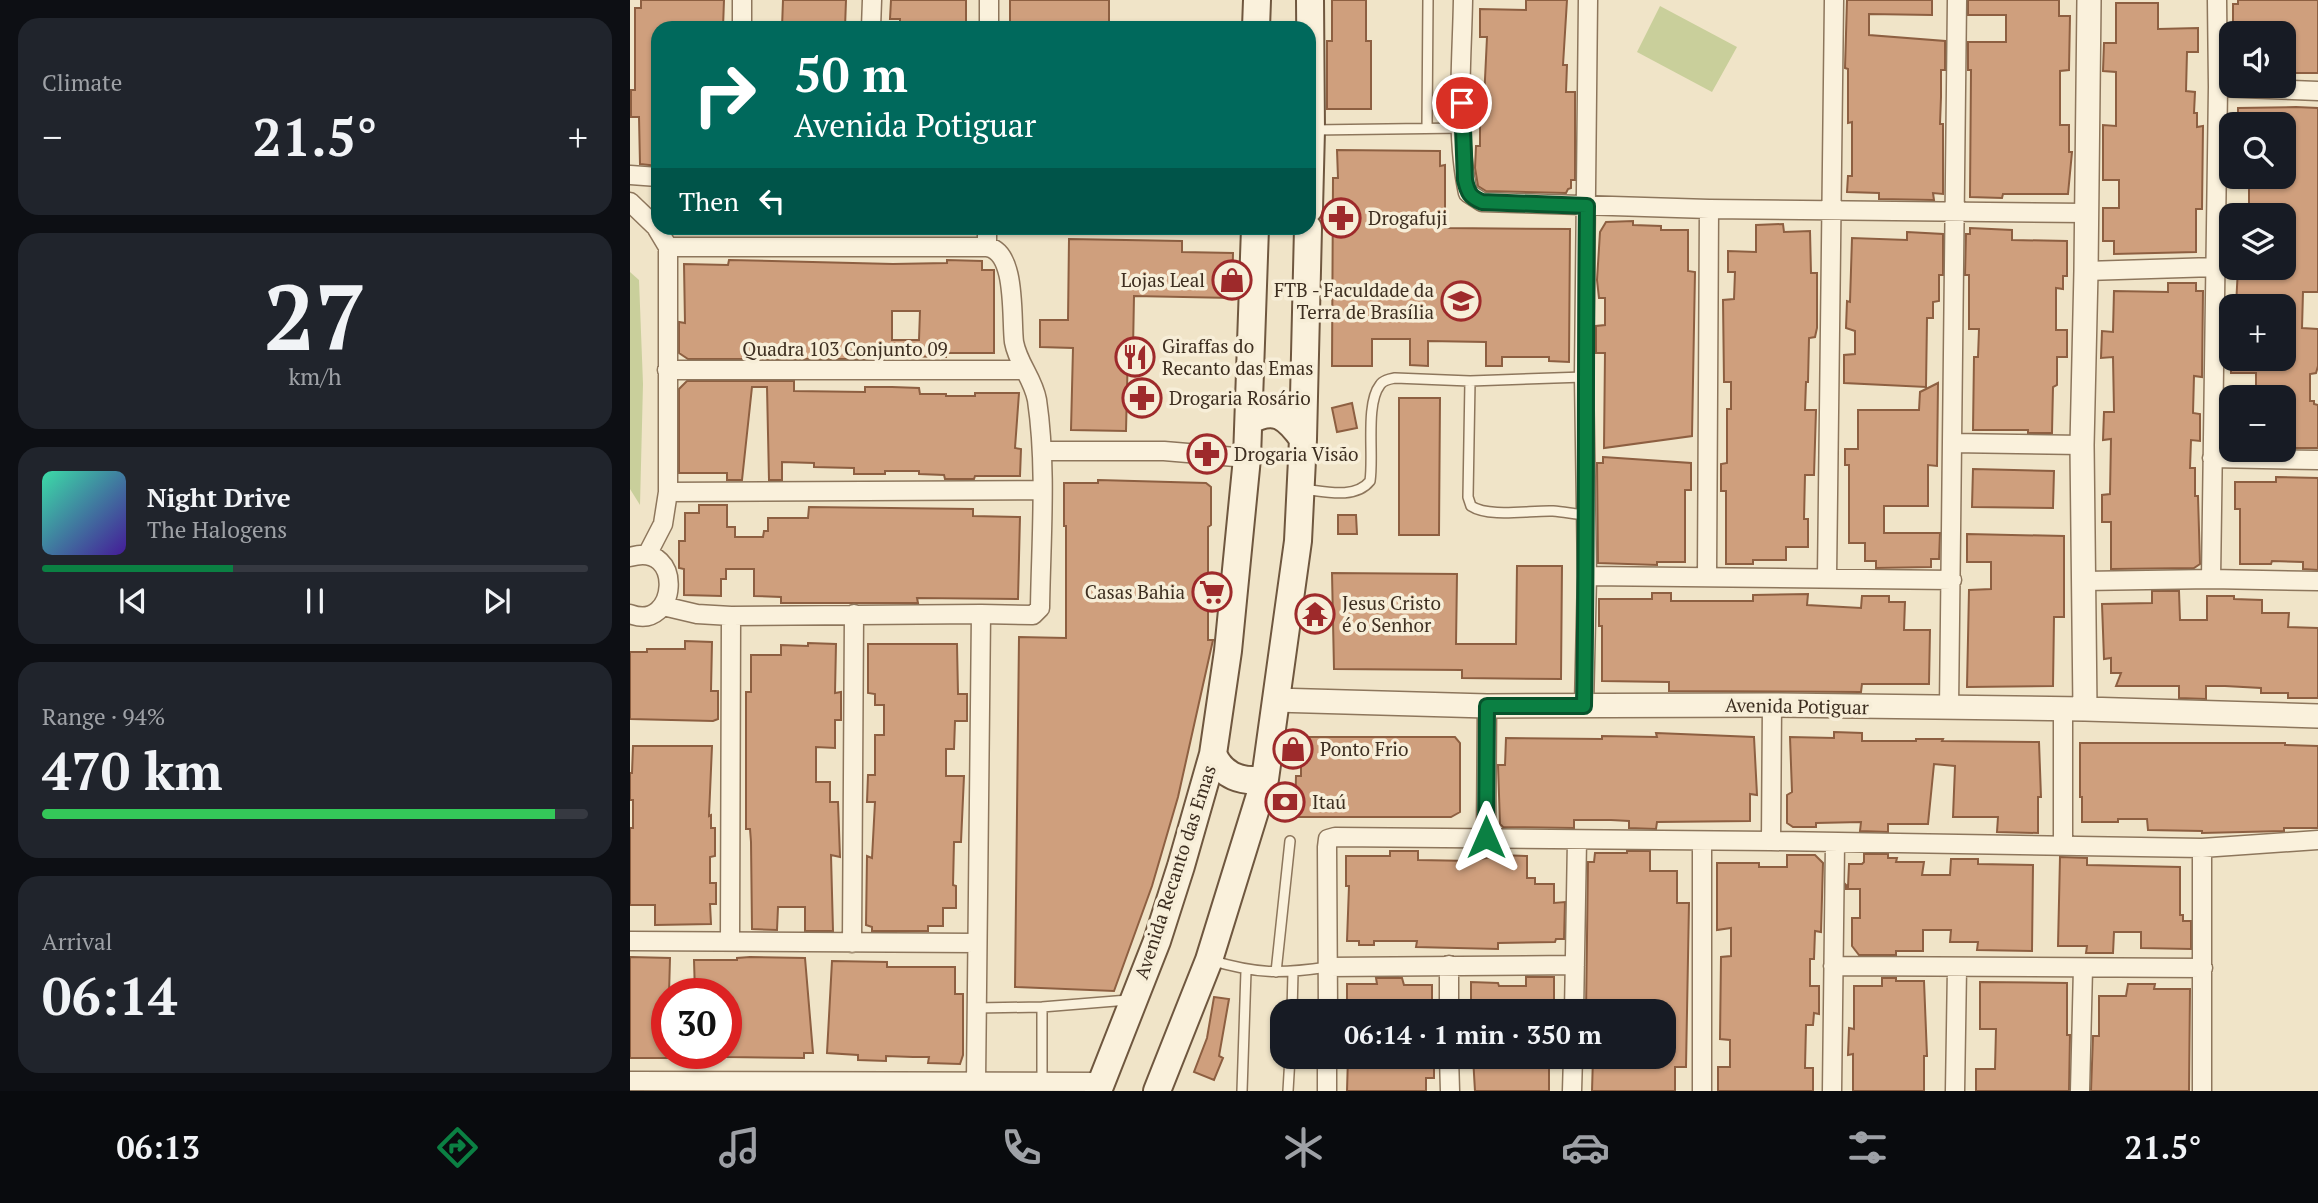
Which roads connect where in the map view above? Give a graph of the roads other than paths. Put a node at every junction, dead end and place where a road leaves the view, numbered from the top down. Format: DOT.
graph roads {
  1 [pos="742,0"];
  2 [pos="872,0"];
  3 [pos="989,0"];
  4 [pos="1256,0"];
  5 [pos="1310,0"];
  6 [pos="1428,0"];
  7 [pos="1463,0"];
  8 [pos="1588,0"];
  9 [pos="1834,0"];
  10 [pos="1957,0"];
  11 [pos="2088,0"];
  12 [pos="2217,0"];
  13 [pos="742,21"];
  14 [pos="871,21"];
  15 [pos="989,21"];
  16 [pos="1256,21"];
  17 [pos="1310,21"];
  18 [pos="2218,87"];
  19 [pos="2318,90"];
  20 [pos="1427,128"];
  21 [pos="1462,128"];
  22 [pos="1316,130"];
  23 [pos="630,175"];
  24 [pos="651,176"];
  25 [pos="630,202"];
  26 [pos="1587,206"];
  27 [pos="1709,209"];
  28 [pos="1831,210"];
  29 [pos="1956,211"];
  30 [pos="2086,213"];
  31 [pos="651,222"];
  32 [pos="661,235"];
  33 [pos="987,235"];
  34 [pos="1255,235"];
  35 [pos="1308,235"];
  36 [pos="744,236"];
  37 [pos="863,236"];
  38 [pos="668,247"];
  39 [pos="987,247"];
  40 [pos="2214,267"];
  41 [pos="2086,271"];
  42 [pos="667,370"];
  43 [pos="1023,370"];
  44 [pos="1584,377"];
  45 [pos="1470,380"];
  46 [pos="1249,421"];
  47 [pos="1303,439"];
  48 [pos="1952,443"];
  49 [pos="2082,444"];
  50 [pos="1042,451"];
  51 [pos="1247,458"];
  52 [pos="2213,458"];
  53 [pos="2318,460"];
  54 [pos="1301,489"];
  55 [pos="1042,490"];
  56 [pos="668,492"];
  57 [pos="1586,515"];
  58 [pos="639,556"];
  59 [pos="1587,576"];
  60 [pos="1707,576"];
  61 [pos="1827,577"];
  62 [pos="2211,579"];
  63 [pos="1952,580"];
  64 [pos="2082,581"];
  65 [pos="2318,581"];
  66 [pos="663,606"];
  67 [pos="630,614"];
  68 [pos="854,614"];
  69 [pos="981,614"];
  70 [pos="731,616"];
  71 [pos="1276,700"];
  72 [pos="1772,705"];
  73 [pos="1487,706"];
  74 [pos="1584,706"];
  75 [pos="1949,708"];
  76 [pos="2074,709"];
  77 [pos="2318,716"];
  78 [pos="1213,754"];
  79 [pos="1265,779"];
  80 [pos="1486,837"];
  81 [pos="1577,840"];
  82 [pos="2318,840"];
  83 [pos="1290,841"];
  84 [pos="1702,841"];
  85 [pos="1771,841"];
  86 [pos="1835,843"];
  87 [pos="2063,845"];
  88 [pos="2202,848"];
  89 [pos="630,941"];
  90 [pos="730,941"];
  91 [pos="852,943"];
  92 [pos="977,943"];
  93 [pos="1209,960"];
  94 [pos="1449,965"];
  95 [pos="1575,965"];
  96 [pos="1833,966"];
  97 [pos="1328,967"];
  98 [pos="1957,968"];
  99 [pos="2082,968"];
  100 [pos="2203,968"];
  101 [pos="1246,971"];
  102 [pos="1276,972"];
  103 [pos="1293,972"];
  104 [pos="1292,999"];
  105 [pos="1328,999"];
  106 [pos="1449,999"];
  107 [pos="1574,999"];
  108 [pos="1134,1000"];
  109 [pos="1042,1007"];
  110 [pos="976,1008"];
  111 [pos="1289,1069"];
  112 [pos="1327,1069"];
  113 [pos="1450,1069"];
  114 [pos="1573,1069"];
  115 [pos="976,1081"];
  116 [pos="1042,1082"];
  117 [pos="636,1084"];
  118 [pos="760,1086"];
  119 [pos="1100,1087"];
  120 [pos="1157,1091"];
  121 [pos="1242,1091"];
  122 [pos="1288,1091"];
  123 [pos="1327,1091"];
  124 [pos="1450,1091"];
  125 [pos="1572,1091"];
  126 [pos="1702,1091"];
  127 [pos="1832,1091"];
  128 [pos="1955,1091"];
  129 [pos="2080,1091"];
  130 [pos="2202,1091"];
  1 -- 13 [label="street"];
  2 -- 14 [label="street"];
  3 -- 15 [label="street"];
  4 -- 16 [label="main road"];
  5 -- 17 [label="main road"];
  6 -- 20 [label="lane"];
  7 -- 21 [label="street"];
  8 -- 26 [label="street"];
  9 -- 28 [label="street"];
  10 -- 29 [label="street"];
  11 -- 30 [label="street"];
  12 -- 18 [label="street"];
  18 -- 19 [label="street"];
  18 -- 40 [label="street"];
  20 -- 21 [label="lane"];
  20 -- 22 [label="lane"];
  21 -- 26 [label="street"];
  23 -- 24 [label="street"];
  25 -- 31 [label="street"];
  26 -- 27 [label="street"];
  26 -- 44 [label="street"];
  27 -- 28 [label="street"];
  27 -- 60 [label="street"];
  28 -- 29 [label="street"];
  28 -- 61 [label="street"];
  29 -- 30 [label="street"];
  29 -- 48 [label="street"];
  30 -- 41 [label="street"];
  32 -- 38 [label="street"];
  33 -- 39 [label="street"];
  34 -- 46 [label="main road, Avenida Recanto das Emas"];
  35 -- 47 [label="main road"];
  36 -- 37 [label="street"];
  36 -- 38 [label="street"];
  37 -- 39 [label="street"];
  38 -- 42 [label="street"];
  39 -- 43 [label="street"];
  40 -- 41 [label="street"];
  40 -- 52 [label="street"];
  41 -- 49 [label="street"];
  42 -- 43 [label="street, Quadra 103 Conjunto 09"];
  42 -- 56 [label="street"];
  43 -- 50 [label="street"];
  44 -- 45 [label="lane"];
  44 -- 57 [label="street"];
  45 -- 54 [label="lane"];
  45 -- 57 [label="lane"];
  46 -- 47 [label="main road"];
  46 -- 51 [label="main road, Avenida Recanto das Emas"];
  47 -- 54 [label="main road"];
  48 -- 49 [label="street"];
  48 -- 63 [label="street"];
  49 -- 64 [label="street"];
  50 -- 51 [label="street"];
  50 -- 55 [label="street"];
  51 -- 78 [label="main road, Avenida Recanto das Emas"];
  52 -- 53 [label="street"];
  52 -- 62 [label="street"];
  54 -- 71 [label="main road"];
  55 -- 56 [label="street"];
  55 -- 69 [label="street"];
  56 -- 58 [label="street"];
  57 -- 59 [label="street"];
  58 -- 66 [label="street"];
  59 -- 60 [label="street"];
  59 -- 74 [label="street"];
  60 -- 61 [label="street"];
  61 -- 63 [label="street"];
  62 -- 64 [label="street"];
  62 -- 65 [label="street"];
  63 -- 75 [label="street"];
  64 -- 76 [label="street"];
  66 -- 67 [label="street"];
  66 -- 70 [label="street"];
  68 -- 69 [label="street"];
  68 -- 70 [label="street"];
  68 -- 91 [label="street"];
  69 -- 92 [label="street"];
  70 -- 90 [label="street"];
  71 -- 73 [label="street, Avenida Potiguar"];
  71 -- 79 [label="main road"];
  72 -- 74 [label="street, Avenida Potiguar"];
  72 -- 75 [label="street, Avenida Potiguar"];
  72 -- 85 [label="street"];
  73 -- 74 [label="street, Avenida Potiguar"];
  73 -- 80 [label="street"];
  75 -- 76 [label="street, Avenida Potiguar"];
  76 -- 77 [label="street, Avenida Potiguar"];
  76 -- 87 [label="street"];
  78 -- 79 [label="main road"];
  78 -- 108 [label="main road, Avenida Recanto das Emas"];
  79 -- 93 [label="main road"];
  80 -- 81 [label="street"];
  80 -- 97 [label="street"];
  81 -- 84 [label="street"];
  81 -- 95 [label="street"];
  82 -- 88 [label="street"];
  83 -- 102 [label="lane"];
  84 -- 85 [label="street"];
  84 -- 126 [label="street"];
  85 -- 86 [label="street"];
  86 -- 87 [label="street"];
  86 -- 96 [label="street"];
  87 -- 88 [label="street"];
  88 -- 100 [label="street"];
  89 -- 90 [label="street"];
  90 -- 91 [label="street"];
  91 -- 92 [label="street"];
  92 -- 110 [label="street"];
  93 -- 101 [label="lane"];
  93 -- 120 [label="main road"];
  94 -- 95 [label="street"];
  94 -- 97 [label="street"];
  94 -- 106 [label="street"];
  95 -- 107 [label="street"];
  96 -- 98 [label="street"];
  96 -- 127 [label="street"];
  97 -- 103 [label="lane"];
  97 -- 105 [label="street"];
  98 -- 99 [label="street"];
  98 -- 128 [label="street"];
  99 -- 100 [label="street"];
  99 -- 129 [label="street"];
  100 -- 130 [label="street"];
  101 -- 102 [label="lane"];
  101 -- 121 [label="lane"];
  102 -- 103 [label="lane"];
  103 -- 104 [label="lane"];
  108 -- 109 [label="lane"];
  108 -- 119 [label="main road, Avenida Recanto das Emas"];
  109 -- 110 [label="lane"];
  109 -- 116 [label="lane"];
  110 -- 115 [label="street"];
  111 -- 122 [label="lane"];
  112 -- 123 [label="street"];
  113 -- 124 [label="street"];
  114 -- 125 [label="street"];
  115 -- 116 [label="street"];
  115 -- 118 [label="street"];
  116 -- 119 [label="street"];
  117 -- 118 [label="street"];
}
